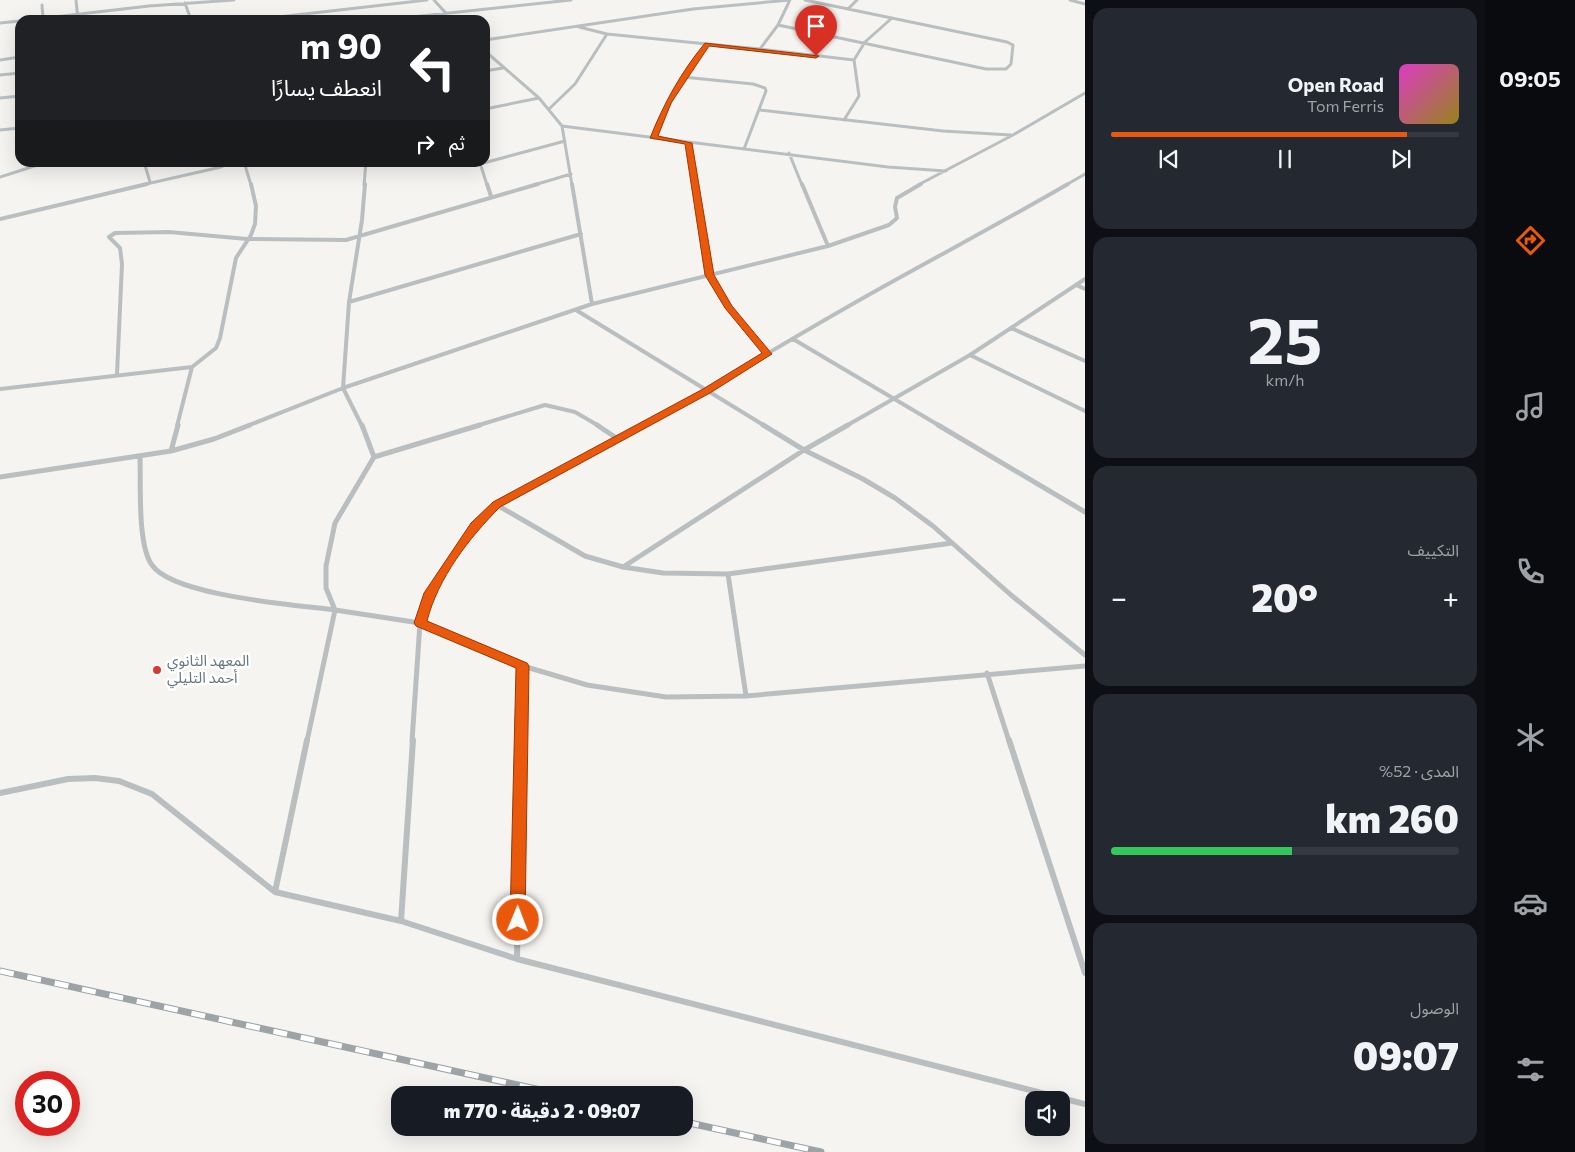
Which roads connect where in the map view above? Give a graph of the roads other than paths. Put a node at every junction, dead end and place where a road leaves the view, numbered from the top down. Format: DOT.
graph roads {
  1 [pos="76,0"];
  2 [pos="234,0"];
  3 [pos="427,0"];
  4 [pos="434,0"];
  5 [pos="571,0"];
  6 [pos="805,0"];
  7 [pos="857,0"];
  8 [pos="1070,0"];
  9 [pos="790,1"];
  10 [pos="185,3"];
  11 [pos="1085,4"];
  12 [pos="42,5"];
  13 [pos="848,9"];
  14 [pos="446,13"];
  15 [pos="77,14"];
  16 [pos="43,15"];
  17 [pos="68,15"];
  18 [pos="189,15"];
  19 [pos="294,15"];
  20 [pos="428,15"];
  21 [pos="892,18"];
  22 [pos="15,22"];
  23 [pos="0,23"];
  24 [pos="778,24"];
  25 [pos="576,26"];
  26 [pos="607,34"];
  27 [pos="490,39"];
  28 [pos="865,42"];
  29 [pos="707,44"];
  30 [pos="760,49"];
  31 [pos="15,58"];
  32 [pos="490,58"];
  33 [pos="0,60"];
  34 [pos="854,60"];
  35 [pos="503,68"];
  36 [pos="490,70"];
  37 [pos="15,74"];
  38 [pos="0,76"];
  39 [pos="683,77"];
  40 [pos="1085,92"];
  41 [pos="15,96"];
  42 [pos="0,98"];
  43 [pos="539,98"];
  44 [pos="490,108"];
  45 [pos="549,109"];
  46 [pos="760,110"];
  47 [pos="844,120"];
  48 [pos="562,126"];
  49 [pos="15,128"];
  50 [pos="0,130"];
  51 [pos="1013,135"];
  52 [pos="654,138"];
  53 [pos="564,141"];
  54 [pos="688,143"];
  55 [pos="744,149"];
  56 [pos="789,153"];
  57 [pos="490,160"];
  58 [pos="31,167"];
  59 [pos="146,167"];
  60 [pos="223,167"];
  61 [pos="245,167"];
  62 [pos="366,167"];
  63 [pos="481,167"];
  64 [pos="946,171"];
  65 [pos="571,174"];
  66 [pos="1085,174"];
  67 [pos="0,177"];
  68 [pos="150,182"];
  69 [pos="491,196"];
  70 [pos="0,219"];
  71 [pos="581,234"];
  72 [pos="360,236"];
  73 [pos="248,239"];
  74 [pos="828,246"];
  75 [pos="710,275"];
  76 [pos="1085,279"];
  77 [pos="1076,285"];
  78 [pos="1085,289"];
  79 [pos="349,302"];
  80 [pos="592,304"];
  81 [pos="576,310"];
  82 [pos="1012,328"];
  83 [pos="793,339"];
  84 [pos="768,354"];
  85 [pos="970,355"];
  86 [pos="1085,361"];
  87 [pos="192,367"];
  88 [pos="117,374"];
  89 [pos="343,388"];
  90 [pos="0,389"];
  91 [pos="706,391"];
  92 [pos="896,398"];
  93 [pos="1085,411"];
  94 [pos="618,440"];
  95 [pos="804,450"];
  96 [pos="171,451"];
  97 [pos="140,456"];
  98 [pos="374,457"];
  99 [pos="0,477"];
  100 [pos="497,504"];
  101 [pos="1085,512"];
  102 [pos="952,543"];
  103 [pos="623,567"];
  104 [pos="728,574"];
  105 [pos="335,610"];
  106 [pos="420,623"];
  107 [pos="1085,655"];
  108 [pos="522,666"];
  109 [pos="1085,666"];
  110 [pos="987,673"];
  111 [pos="746,696"];
  112 [pos="0,794"];
  113 [pos="275,892"];
  114 [pos="401,921"];
  115 [pos="517,959"];
  116 [pos="1084,965"];
  117 [pos="1085,973"];
  118 [pos="1085,1104"];
  1 -- 15 [label="street"];
  2 -- 10 [label="street"];
  3 -- 19 [label="street"];
  4 -- 14 [label="street"];
  5 -- 14 [label="street"];
  6 -- 13 [label="street"];
  7 -- 13 [label="street"];
  8 -- 11 [label="street"];
  9 -- 24 [label="street"];
  9 -- 25 [label="street"];
  10 -- 15 [label="street"];
  10 -- 18 [label="street"];
  12 -- 16 [label="street"];
  13 -- 21 [label="street"];
  14 -- 20 [label="street"];
  15 -- 17 [label="street"];
  21 -- 28 [label="street"];
  21 -- 28 [label="street"];
  22 -- 23 [label="street"];
  24 -- 28 [label="street"];
  24 -- 30 [label="street"];
  25 -- 26 [label="street"];
  25 -- 27 [label="street"];
  26 -- 29 [label="street"];
  26 -- 45 [label="street"];
  28 -- 34 [label="street"];
  29 -- 30 [label="street"];
  29 -- 39 [label="street"];
  30 -- 34 [label="street"];
  31 -- 33 [label="street"];
  32 -- 35 [label="street"];
  34 -- 47 [label="street"];
  35 -- 36 [label="street"];
  35 -- 43 [label="street"];
  37 -- 38 [label="street"];
  39 -- 46 [label="street"];
  39 -- 52 [label="street"];
  40 -- 51 [label="street"];
  41 -- 42 [label="street"];
  43 -- 44 [label="street"];
  43 -- 45 [label="street"];
  45 -- 48 [label="street"];
  46 -- 47 [label="street"];
  46 -- 55 [label="street"];
  47 -- 51 [label="street"];
  48 -- 52 [label="street"];
  48 -- 53 [label="street"];
  49 -- 50 [label="street"];
  51 -- 64 [label="street"];
  52 -- 54 [label="street"];
  53 -- 57 [label="street"];
  53 -- 65 [label="street"];
  54 -- 55 [label="street"];
  54 -- 75 [label="street"];
  55 -- 56 [label="street"];
  56 -- 64 [label="street"];
  56 -- 74 [label="street"];
  58 -- 67 [label="street"];
  59 -- 68 [label="street"];
  60 -- 68 [label="street"];
  61 -- 73 [label="street"];
  62 -- 72 [label="street"];
  63 -- 69 [label="street"];
  64 -- 74 [label="street"];
  65 -- 69 [label="street"];
  65 -- 71 [label="street"];
  66 -- 83 [label="street"];
  68 -- 70 [label="street"];
  69 -- 72 [label="street"];
  71 -- 79 [label="street"];
  71 -- 80 [label="street"];
  72 -- 73 [label="street"];
  72 -- 79 [label="street"];
  73 -- 87 [label="street"];
  73 -- 88 [label="street"];
  74 -- 75 [label="street"];
  75 -- 80 [label="street"];
  75 -- 84 [label="street"];
  76 -- 77 [label="street"];
  77 -- 78 [label="street"];
  77 -- 82 [label="street"];
  79 -- 89 [label="street"];
  80 -- 81 [label="street"];
  81 -- 89 [label="street"];
  81 -- 91 [label="street"];
  82 -- 85 [label="street"];
  82 -- 86 [label="street"];
  83 -- 84 [label="street"];
  83 -- 92 [label="street"];
  84 -- 91 [label="street"];
  85 -- 92 [label="street"];
  85 -- 93 [label="street"];
  87 -- 88 [label="street"];
  87 -- 96 [label="street"];
  88 -- 90 [label="street"];
  89 -- 96 [label="street"];
  89 -- 98 [label="street"];
  91 -- 94 [label="street"];
  91 -- 95 [label="street"];
  92 -- 95 [label="street"];
  92 -- 101 [label="street"];
  94 -- 98 [label="street"];
  94 -- 100 [label="street"];
  95 -- 102 [label="street"];
  95 -- 103 [label="street"];
  96 -- 97 [label="street"];
  97 -- 99 [label="street"];
  97 -- 105 [label="street"];
  98 -- 105 [label="street"];
  100 -- 103 [label="street"];
  100 -- 106 [label="street"];
  102 -- 104 [label="street"];
  102 -- 107 [label="street"];
  103 -- 104 [label="street"];
  104 -- 111 [label="street"];
  105 -- 106 [label="street"];
  105 -- 113 [label="street"];
  106 -- 108 [label="street"];
  106 -- 114 [label="street"];
  108 -- 111 [label="street"];
  108 -- 115 [label="street"];
  109 -- 110 [label="street"];
  110 -- 111 [label="street"];
  110 -- 116 [label="street"];
  112 -- 113 [label="street"];
  113 -- 114 [label="street"];
  114 -- 115 [label="street"];
  115 -- 118 [label="street"];
  116 -- 117 [label="street"];
}
